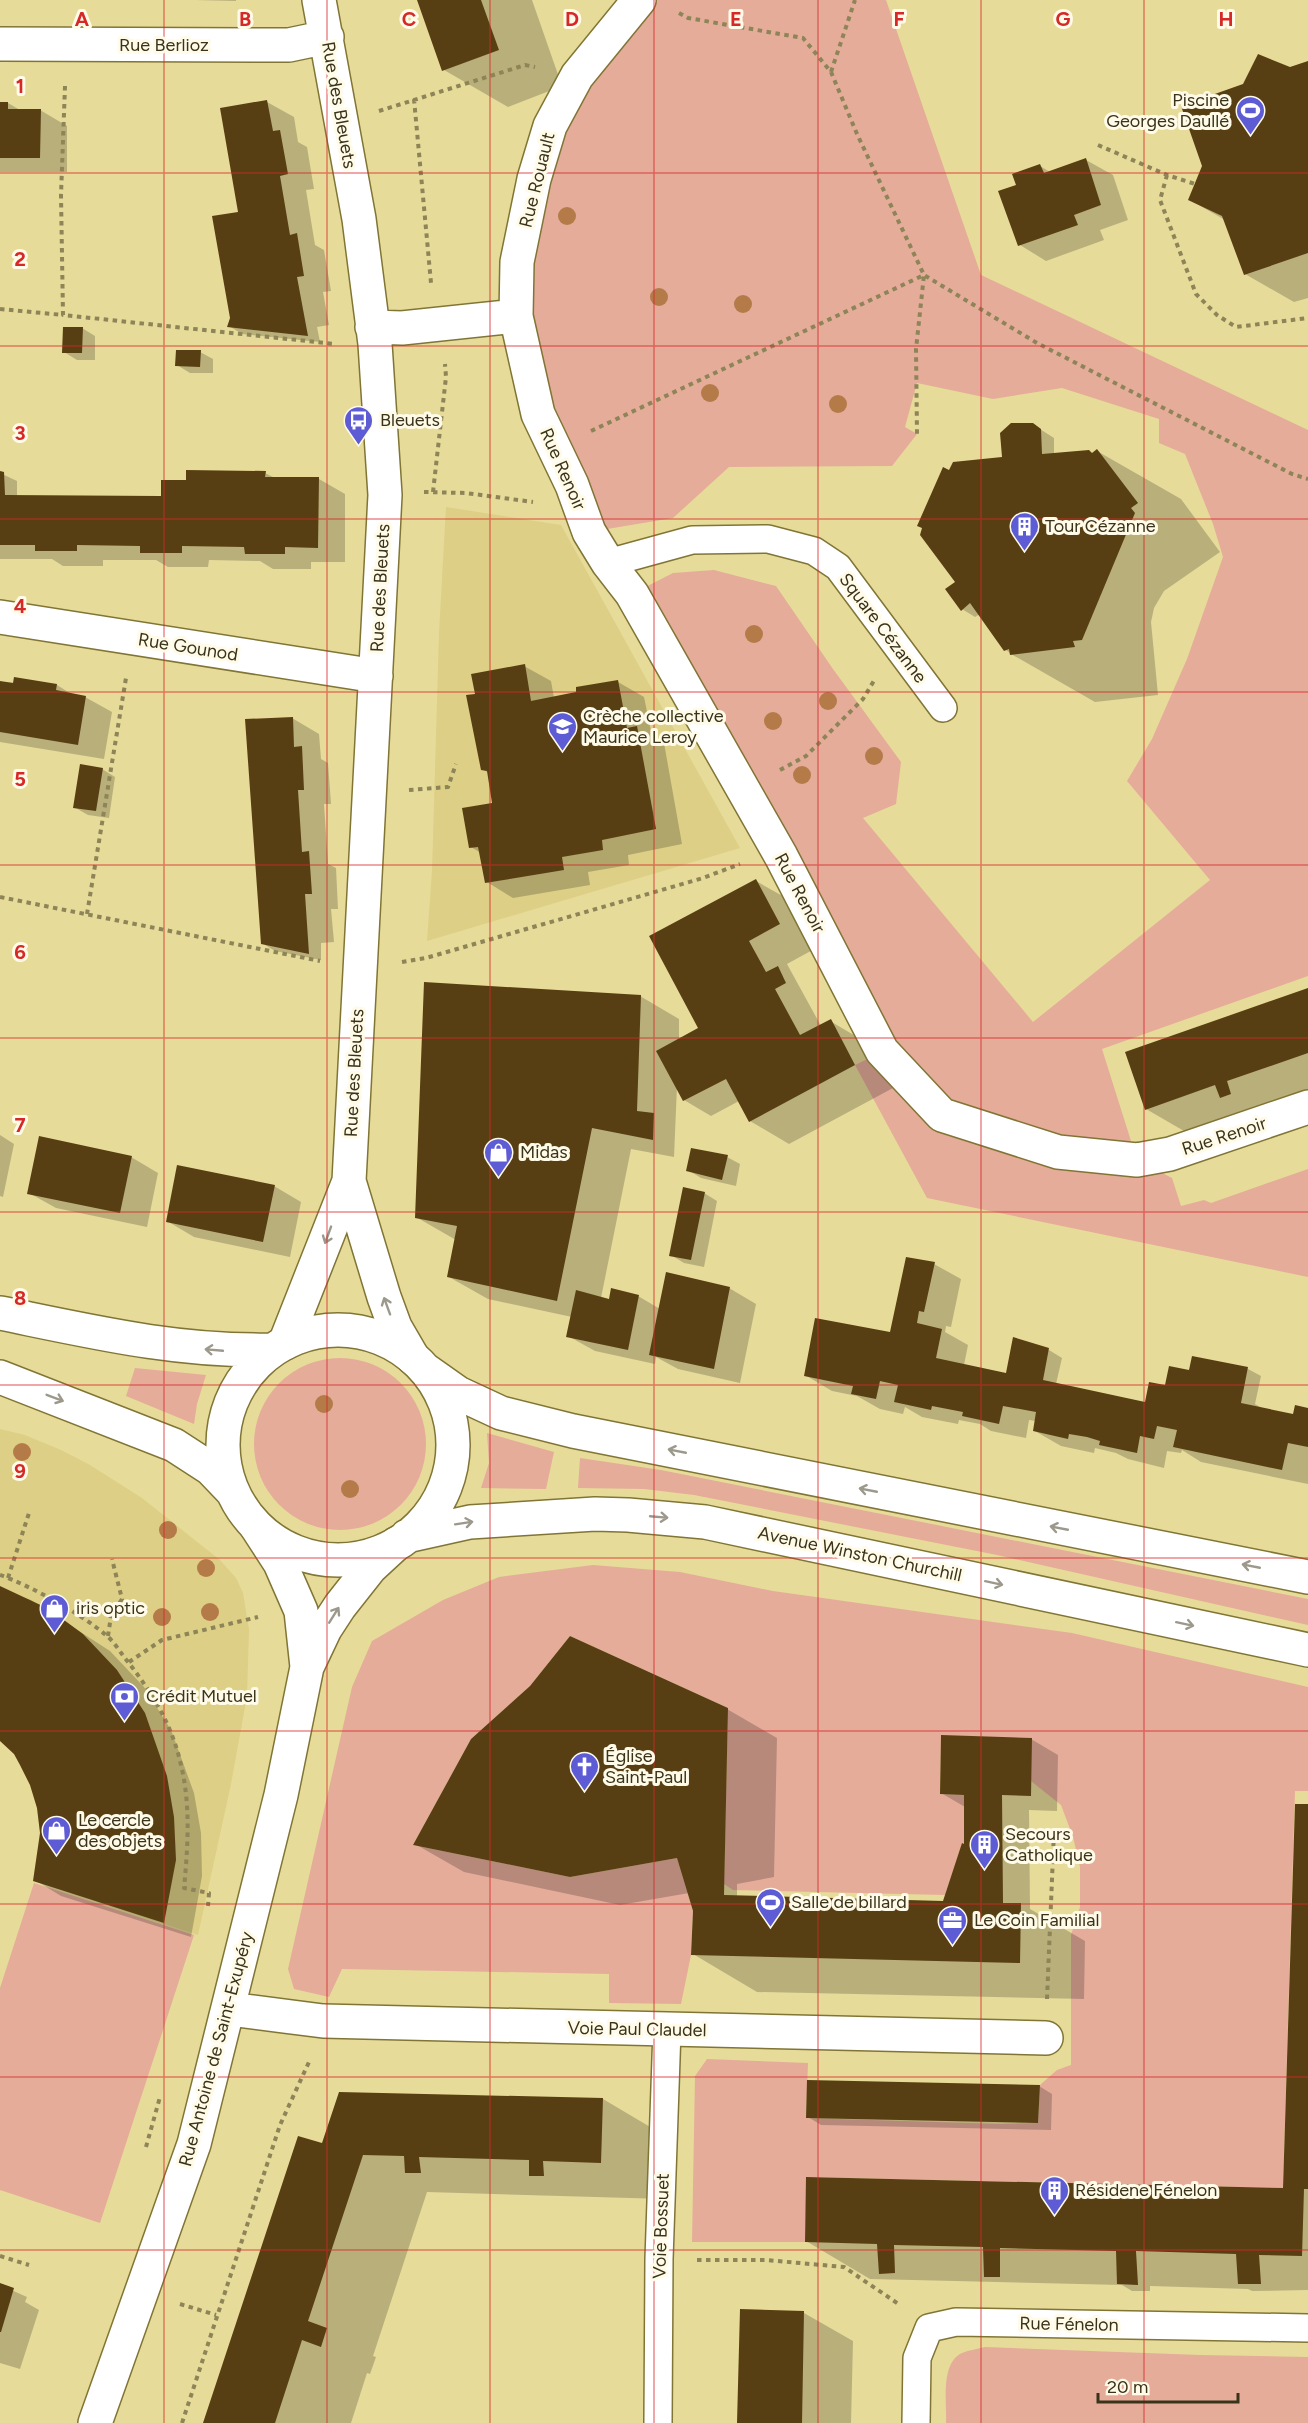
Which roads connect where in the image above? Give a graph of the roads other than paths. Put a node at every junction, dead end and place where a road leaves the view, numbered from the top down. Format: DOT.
graph roads {
  1 [pos="319,0"];
  2 [pos="623,6"];
  3 [pos="327,37"];
  4 [pos="0,44"];
  5 [pos="516,316"];
  6 [pos="374,336"];
  7 [pos="608,563"];
  8 [pos="0,617"];
  9 [pos="376,676"];
  10 [pos="943,708"];
  11 [pos="1308,1107"];
  12 [pos="349,1181"];
  13 [pos="0,1313"];
  14 [pos="279,1347"];
  15 [pos="418,1364"];
  16 [pos="0,1377"];
  17 [pos="233,1492"];
  18 [pos="256,1526"];
  19 [pos="401,1540"];
  20 [pos="1308,1577"];
  21 [pos="1308,1650"];
  22 [pos="307,1667"];
  23 [pos="229,2009"];
  24 [pos="667,2030"];
  25 [pos="1046,2038"];
  26 [pos="1308,2328"];
  27 [pos="95,2423"];
  28 [pos="658,2423"];
  29 [pos="915,2423"];
  1 -- 3 [label="street, Rue des Bleuets"];
  2 -- 5 [label="street, Rue Rouault"];
  3 -- 4 [label="street, Rue Berlioz"];
  3 -- 6 [label="street, Rue des Bleuets"];
  5 -- 6 [label="street"];
  5 -- 7 [label="street, Rue Renoir"];
  6 -- 9 [label="street, Rue des Bleuets"];
  7 -- 10 [label="lane, Square Cézanne"];
  7 -- 11 [label="street, Rue Renoir"];
  8 -- 9 [label="street, Rue Gounod"];
  9 -- 12 [label="street, Rue des Bleuets"];
  12 -- 14 [label="street, Rue des Bleuets, one-way"];
  15 -- 12 [label="street, Rue des Bleuets, one-way"];
  14 -- 13 [label="street, one-way"];
  14 -- 15 [label="street"];
  14 -- 17 [label="street"];
  15 -- 19 [label="street, Rue des Bleuets"];
  20 -- 15 [label="street, one-way"];
  16 -- 17 [label="street, one-way"];
  17 -- 18 [label="street"];
  18 -- 19 [label="street"];
  18 -- 22 [label="street"];
  19 -- 21 [label="street, Avenue Winston Churchill, one-way"];
  22 -- 19 [label="street, Rue des Bleuets, one-way"];
  22 -- 23 [label="street, Rue Antoine de Saint-Exupéry"];
  23 -- 24 [label="street, Voie Paul Claudel"];
  23 -- 27 [label="street, Rue Antoine de Saint-Exupéry"];
  24 -- 25 [label="street, Voie Paul Claudel"];
  24 -- 28 [label="lane, Voie Bossuet"];
  26 -- 29 [label="lane, Rue Fénelon"];
}
